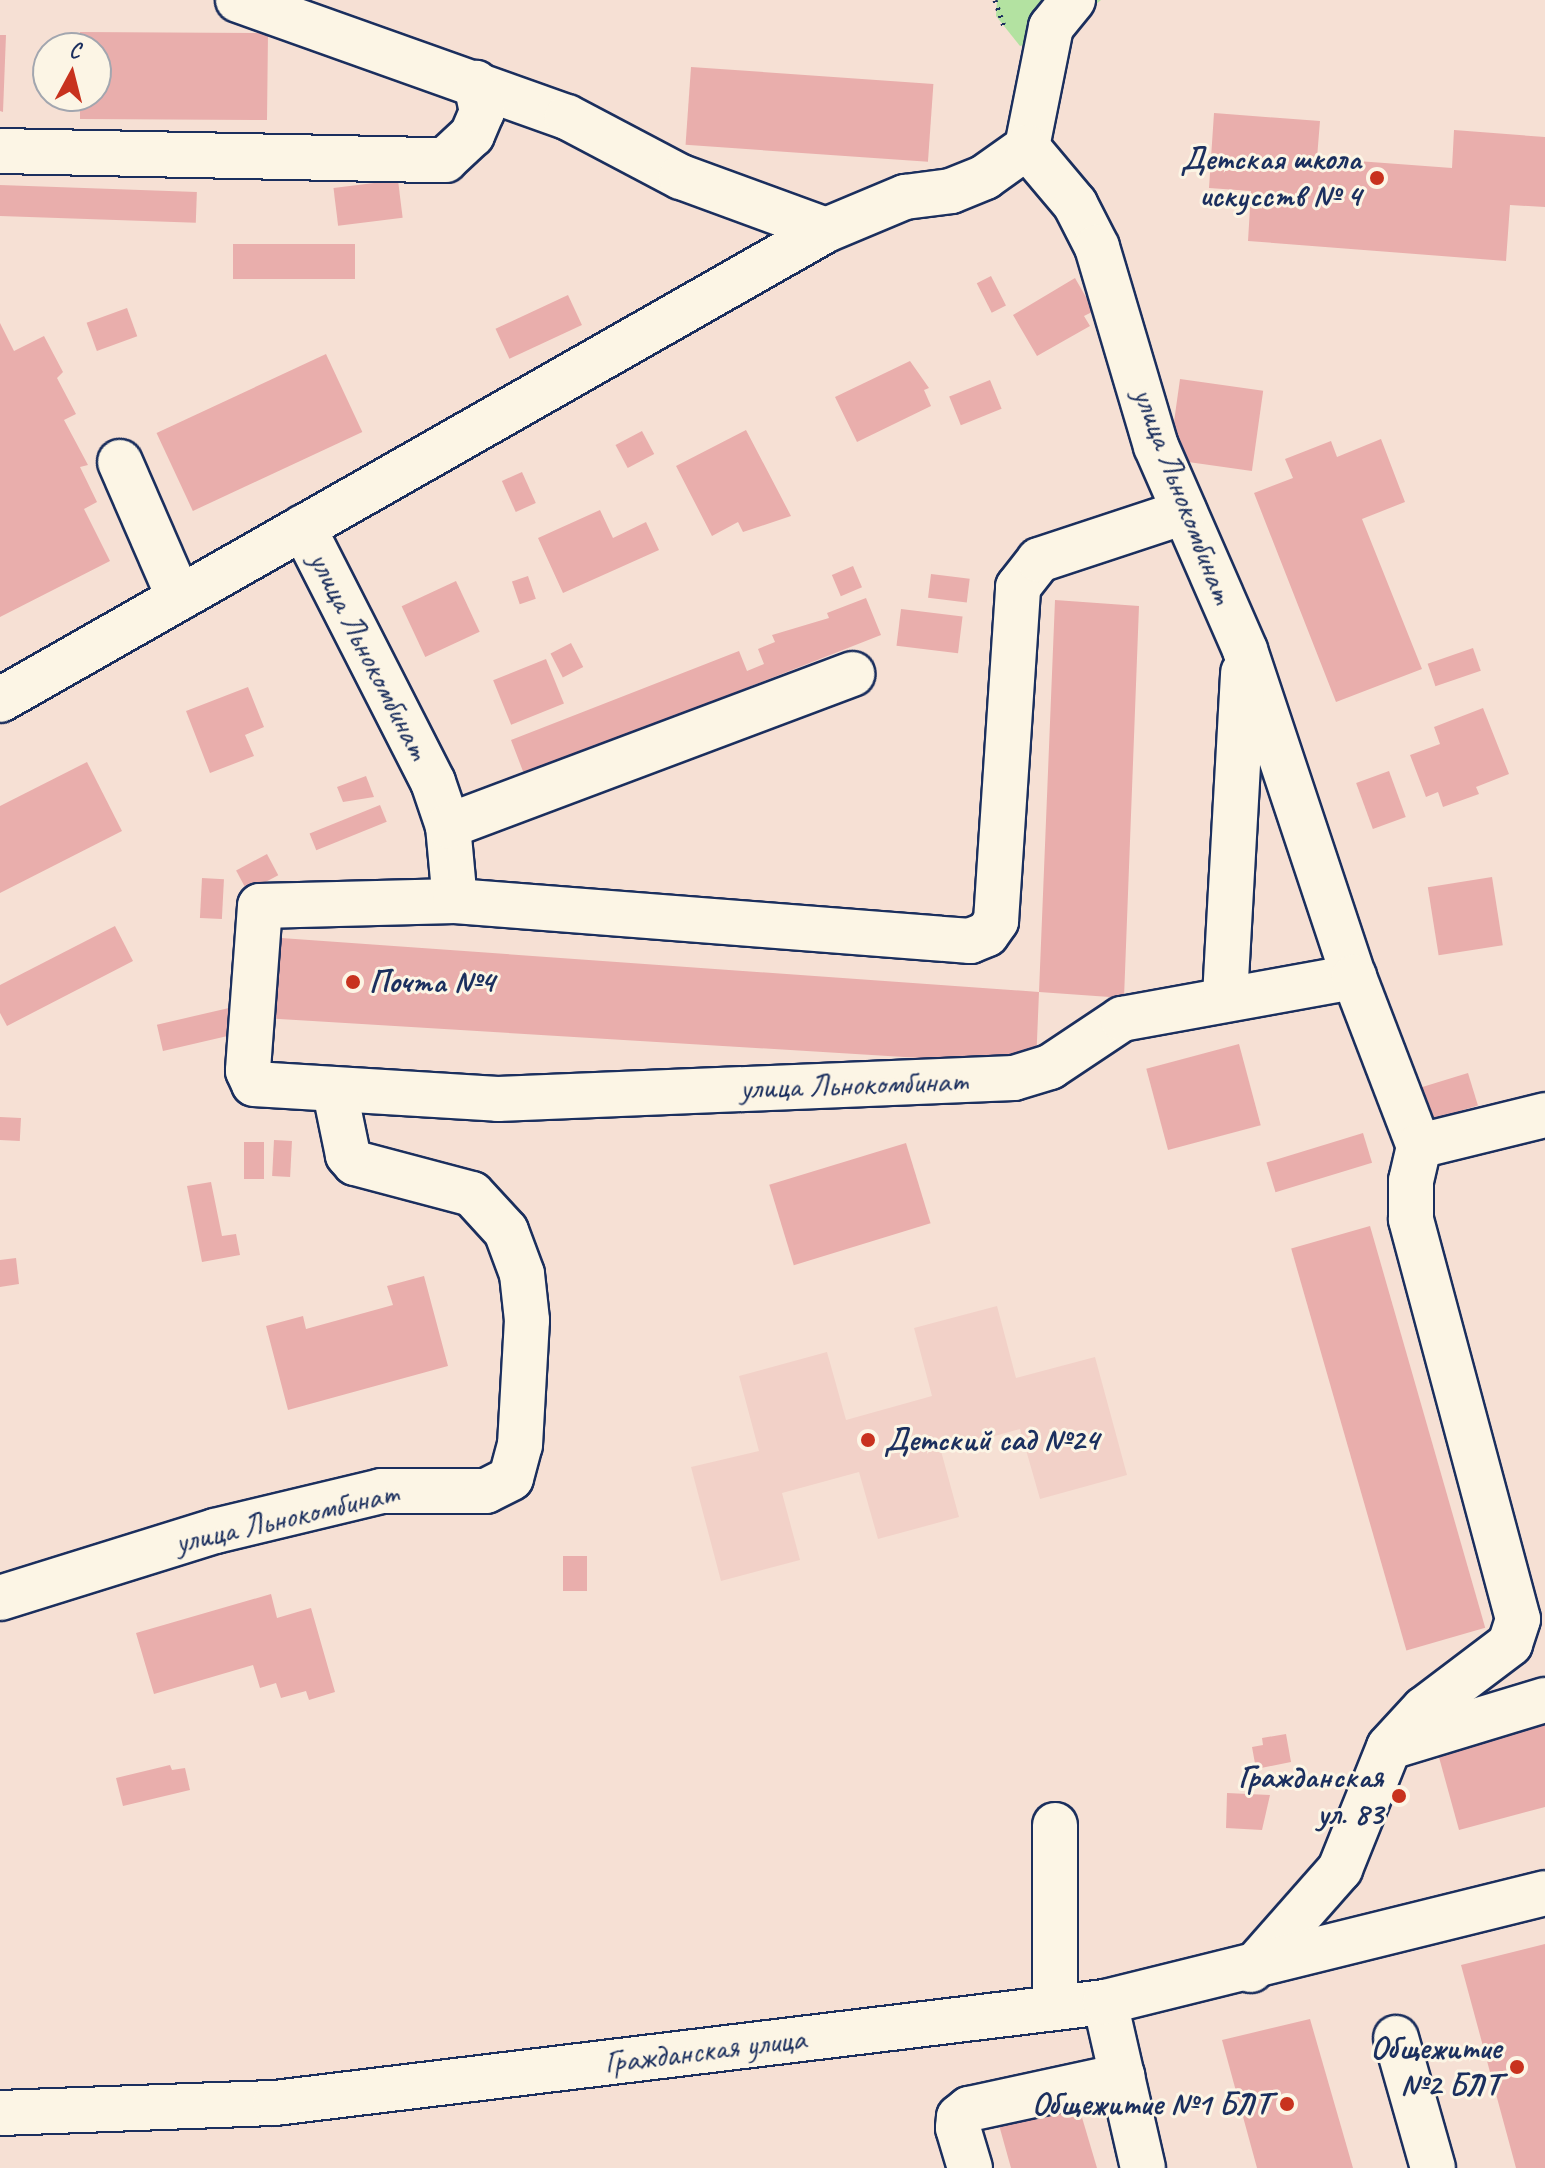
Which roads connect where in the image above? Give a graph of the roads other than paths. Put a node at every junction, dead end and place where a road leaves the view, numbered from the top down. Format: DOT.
graph roads {
  1 [pos="238,0"];
  2 [pos="1073,0"];
  3 [pos="476,83"];
  4 [pos="1027,147"];
  5 [pos="0,151"];
  6 [pos="826,230"];
  7 [pos="120,462"];
  8 [pos="1184,512"];
  9 [pos="303,527"];
  10 [pos="179,598"];
  11 [pos="1245,650"];
  12 [pos="852,674"];
  13 [pos="0,700"];
  14 [pos="448,826"];
  15 [pos="455,901"];
  16 [pos="1354,977"];
  17 [pos="1225,997"];
  18 [pos="335,1092"];
  19 [pos="1545,1115"];
  20 [pos="1419,1146"];
  21 [pos="0,1598"];
  22 [pos="1545,1700"];
  23 [pos="1389,1747"];
  24 [pos="1055,1825"];
  25 [pos="1545,1893"];
  26 [pos="1251,1970"];
  27 [pos="1105,2002"];
  28 [pos="1055,2008"];
  29 [pos="1396,2038"];
  30 [pos="1122,2076"];
  31 [pos="0,2113"];
  32 [pos="970,2168"];
  33 [pos="1143,2168"];
  34 [pos="1433,2168"];
  1 -- 3 [label="street"];
  2 -- 4 [label="street"];
  3 -- 5 [label="street"];
  3 -- 6 [label="street"];
  4 -- 6 [label="street, улица Льнокомбинат"];
  4 -- 8 [label="street, улица Льнокомбинат"];
  6 -- 9 [label="street, улица Льнокомбинат"];
  7 -- 10 [label="street"];
  8 -- 11 [label="street, улица Льнокомбинат"];
  8 -- 15 [label="street"];
  9 -- 10 [label="street, улица Льнокомбинат"];
  9 -- 14 [label="street, улица Льнокомбинат"];
  10 -- 13 [label="street, улица Льнокомбинат"];
  11 -- 16 [label="street, улица Льнокомбинат"];
  11 -- 17 [label="street"];
  12 -- 14 [label="street"];
  14 -- 15 [label="street, улица Льнокомбинат"];
  15 -- 18 [label="street, улица Льнокомбинат"];
  16 -- 17 [label="street, улица Льнокомбинат"];
  16 -- 20 [label="street, улица Льнокомбинат"];
  17 -- 18 [label="street, улица Льнокомбинат"];
  18 -- 21 [label="street, улица Льнокомбинат"];
  19 -- 20 [label="street"];
  20 -- 23 [label="street"];
  22 -- 23 [label="street"];
  23 -- 26 [label="street"];
  24 -- 28 [label="street"];
  25 -- 26 [label="street, Гражданская улица"];
  26 -- 27 [label="street, Гражданская улица"];
  27 -- 28 [label="street, Гражданская улица"];
  27 -- 30 [label="street"];
  28 -- 31 [label="street, Гражданская улица"];
  29 -- 34 [label="street"];
  30 -- 32 [label="street"];
  30 -- 33 [label="street"];
}
